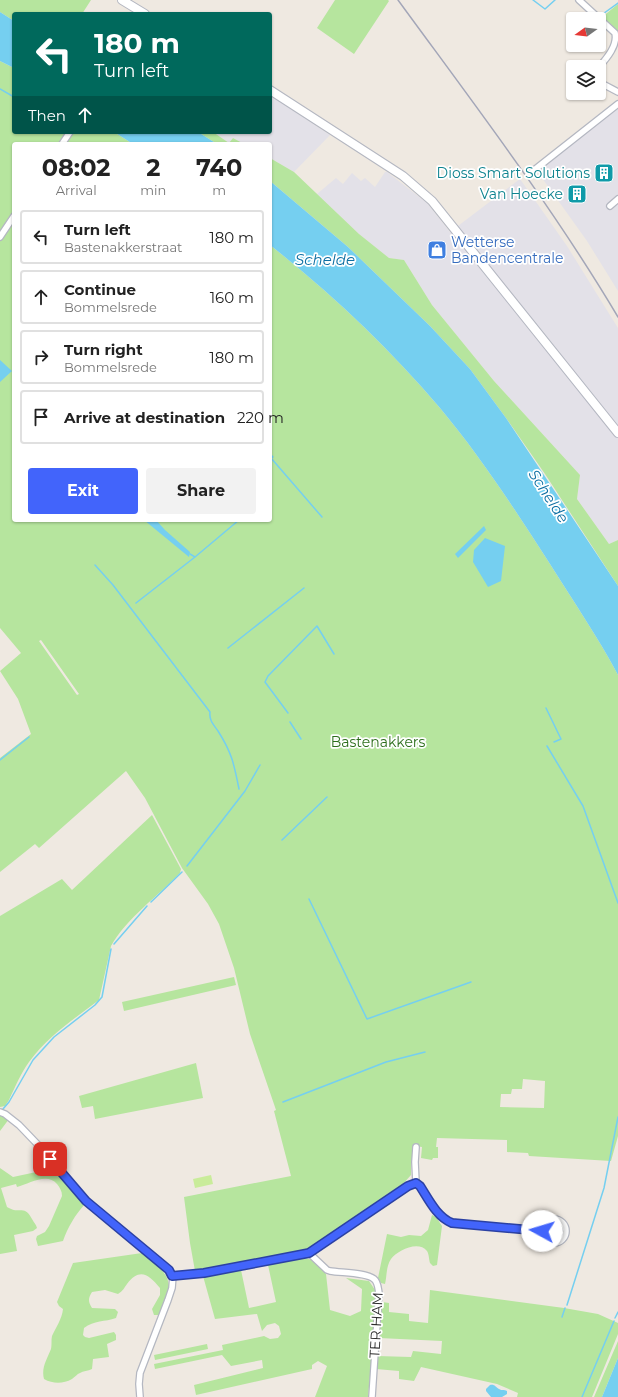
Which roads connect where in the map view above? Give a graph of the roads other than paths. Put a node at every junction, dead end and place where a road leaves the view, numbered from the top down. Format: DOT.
graph roads {
  1 [pos="122,0"];
  2 [pos="580,0"];
  3 [pos="142,12"];
  4 [pos="604,60"];
  5 [pos="606,86"];
  6 [pos="272,91"];
  7 [pos="618,92"];
  8 [pos="618,104"];
  9 [pos="533,171"];
  10 [pos="618,199"];
  11 [pos="610,206"];
  12 [pos="12,219"];
  13 [pos="0,237"];
  14 [pos="618,433"];
  15 [pos="0,1112"];
  16 [pos="416,1147"];
  17 [pos="418,1185"];
  18 [pos="542,1231"];
  19 [pos="309,1253"];
  20 [pos="172,1276"];
  21 [pos="140,1397"];
  22 [pos="372,1397"];
  1 -- 3 [label="street"];
  2 -- 4 [label="street"];
  5 -- 7 [label="street"];
  6 -- 14 [label="street"];
  8 -- 9 [label="street"];
  10 -- 11 [label="street"];
  12 -- 13 [label="street"];
  15 -- 20 [label="street"];
  16 -- 17 [label="street"];
  17 -- 18 [label="street"];
  17 -- 19 [label="street"];
  18 -- 18 [label="street"];
  19 -- 20 [label="street"];
  19 -- 22 [label="street, TER HAM"];
  20 -- 21 [label="street"];
}
